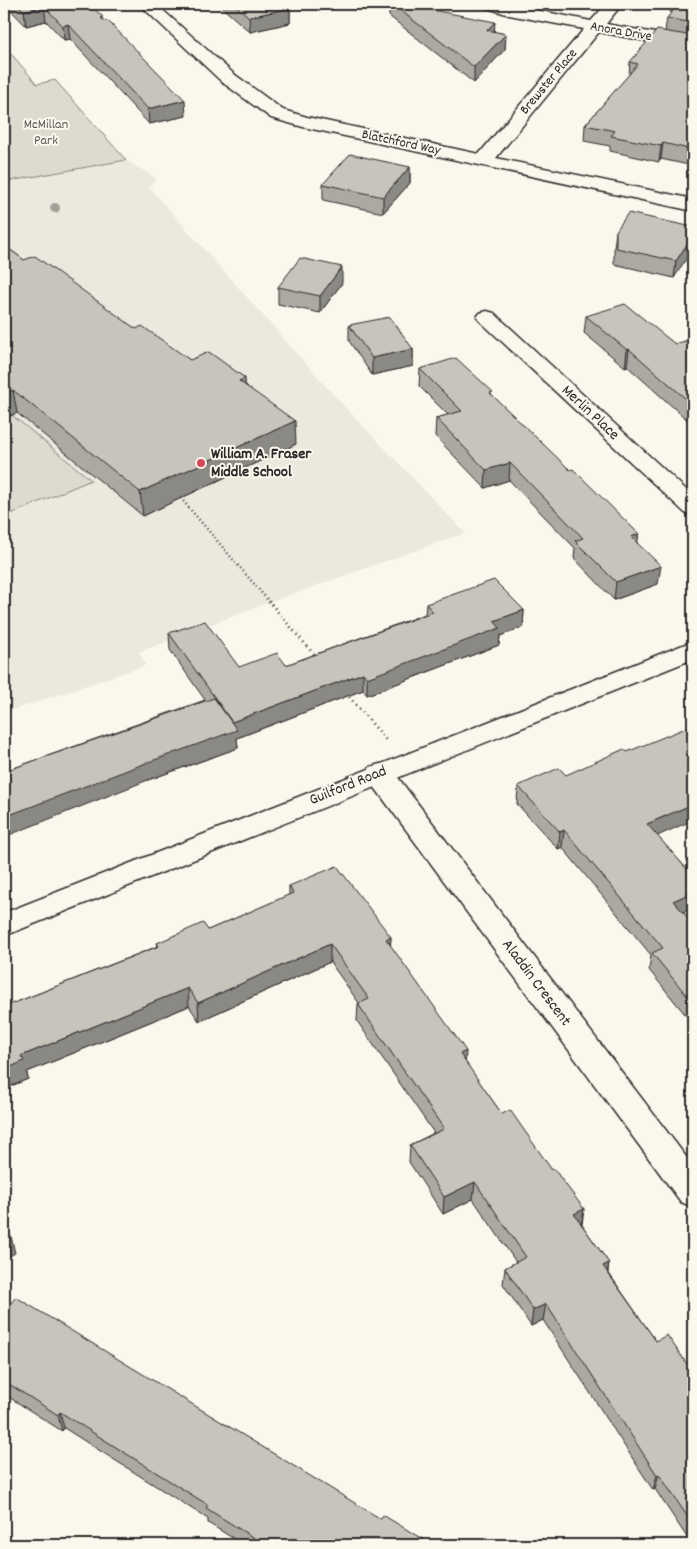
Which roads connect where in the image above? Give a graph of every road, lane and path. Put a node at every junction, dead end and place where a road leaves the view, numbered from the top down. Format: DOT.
graph roads {
  1 [pos="147,4"];
  2 [pos="491,4"];
  3 [pos="614,4"];
  4 [pos="595,28"];
  5 [pos="693,45"];
  6 [pos="484,160"];
  7 [pos="693,204"];
  8 [pos="487,317"];
  9 [pos="176,493"];
  10 [pos="693,508"];
  11 [pos="693,648"];
  12 [pos="318,659"];
  13 [pos="343,689"];
  14 [pos="392,769"];
  15 [pos="4,925"];
  16 [pos="693,1192"];
  1 -- 6 [label="street, Blatchford Way"];
  2 -- 4 [label="street, Anora Drive"];
  3 -- 4 [label="street, Brewster Place"];
  4 -- 5 [label="street, Anora Drive"];
  4 -- 6 [label="street, Brewster Place"];
  6 -- 7 [label="street, Blatchford Way"];
  8 -- 10 [label="street, Merlin Place"];
  9 -- 12 [label="path"];
  11 -- 14 [label="street, Guilford Road"];
  13 -- 14 [label="path"];
  14 -- 15 [label="street, Guilford Road"];
  14 -- 16 [label="street, Aladdin Crescent"];
}
